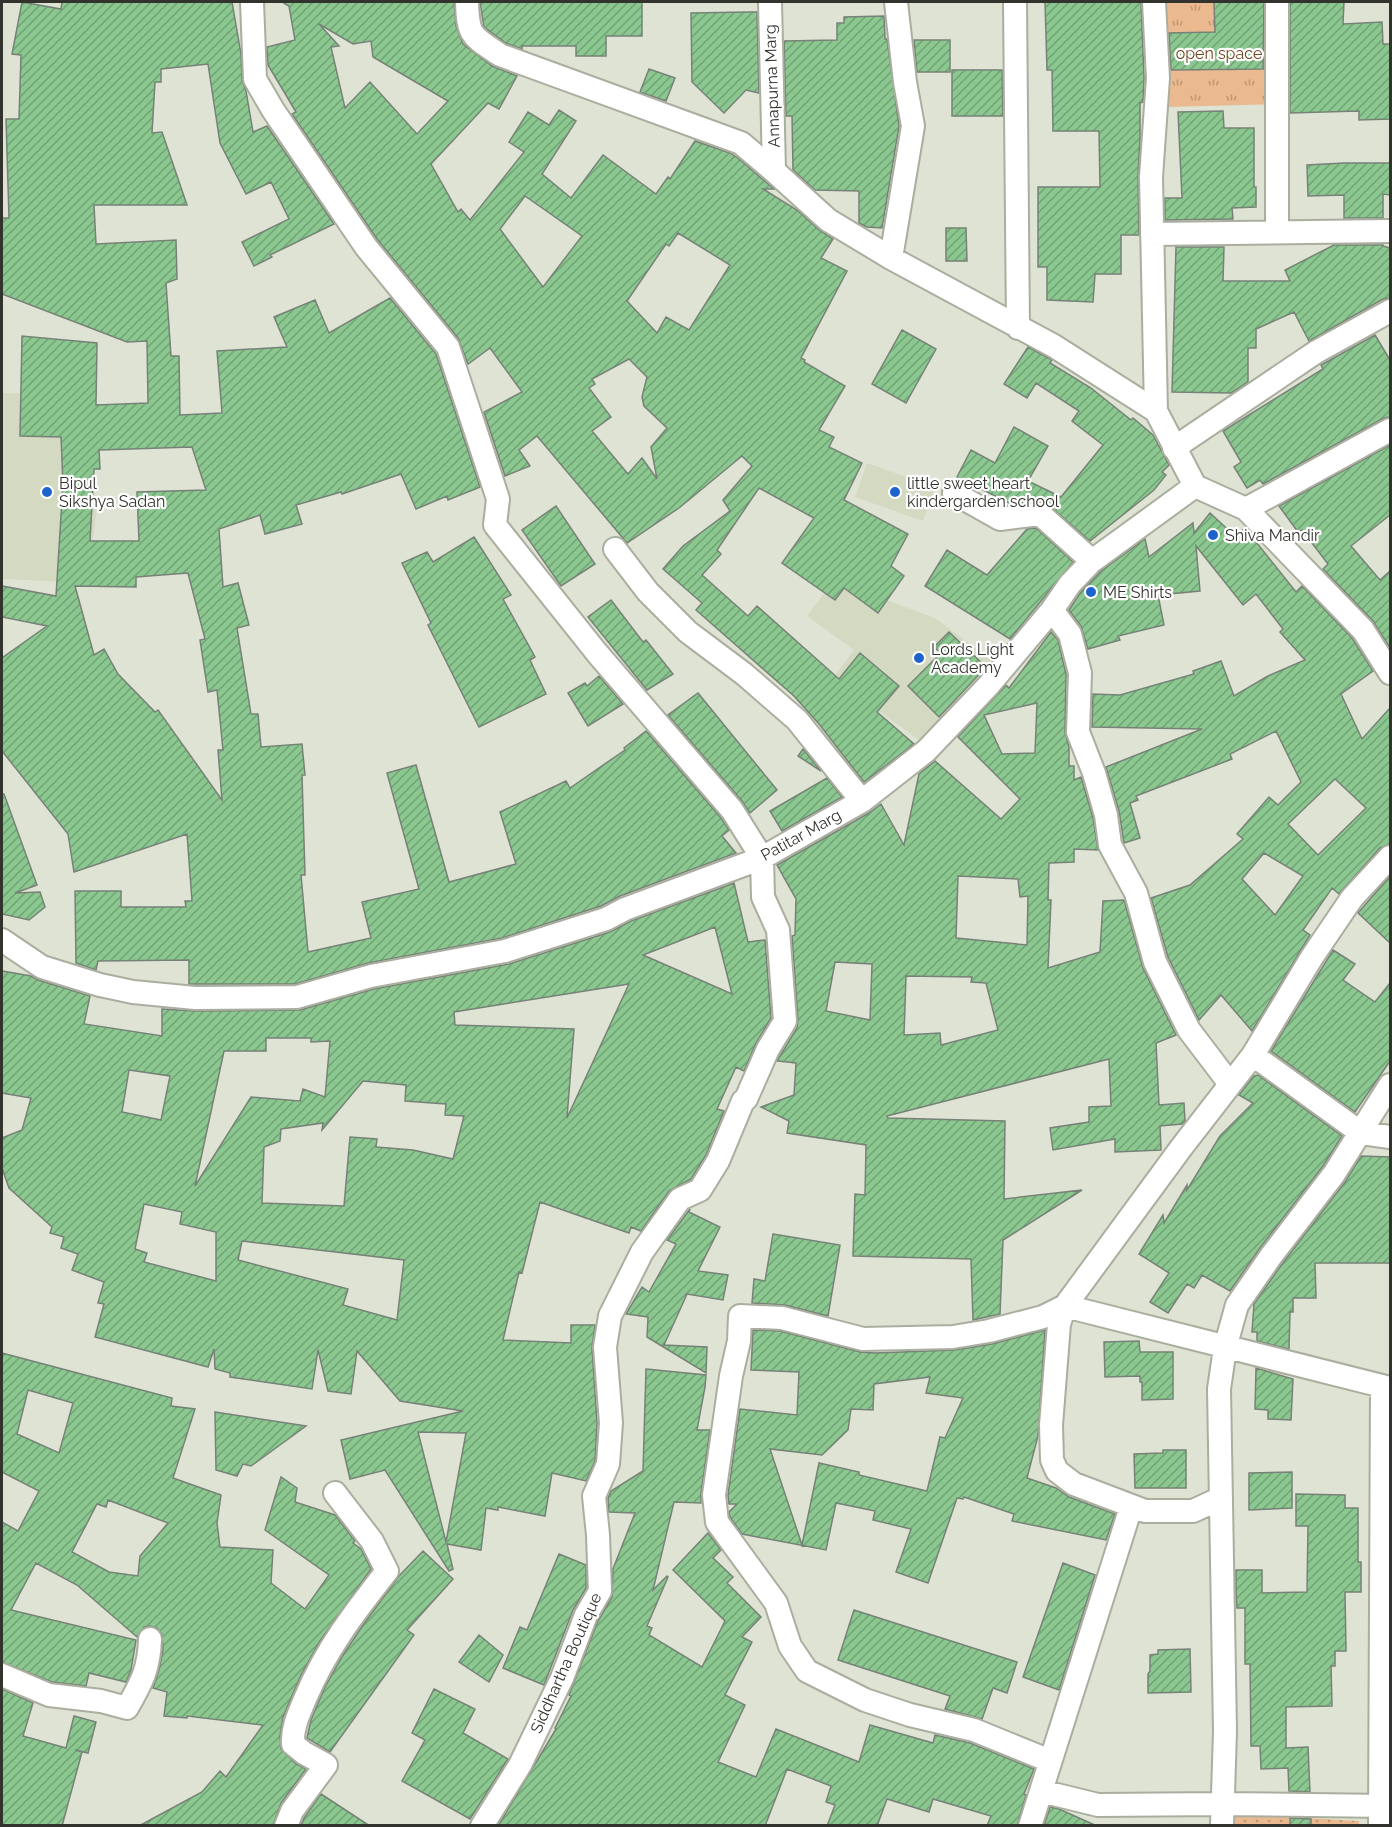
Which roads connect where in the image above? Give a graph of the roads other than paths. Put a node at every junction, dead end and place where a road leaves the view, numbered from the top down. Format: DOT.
graph roads {
  1 [pos="252,2"];
  2 [pos="467,2"];
  3 [pos="770,2"];
  4 [pos="896,2"];
  5 [pos="1015,2"];
  6 [pos="1154,2"];
  7 [pos="1276,2"];
  8 [pos="774,171"];
  9 [pos="1390,231"];
  10 [pos="1277,232"];
  11 [pos="1152,234"];
  12 [pos="891,258"];
  13 [pos="1390,311"];
  14 [pos="1018,328"];
  15 [pos="1156,411"];
  16 [pos="1390,430"];
  17 [pos="1174,448"];
  18 [pos="1195,486"];
  19 [pos="954,494"];
  20 [pos="1246,509"];
  21 [pos="615,549"];
  22 [pos="1092,561"];
  23 [pos="1052,610"];
  24 [pos="1390,673"];
  25 [pos="862,801"];
  26 [pos="1390,857"];
  27 [pos="762,858"];
  28 [pos="2,940"];
  29 [pos="1253,1055"];
  30 [pos="1230,1084"];
  31 [pos="1390,1085"];
  32 [pos="1361,1133"];
  33 [pos="1390,1137"];
  34 [pos="1065,1306"];
  35 [pos="1225,1348"];
  36 [pos="1386,1387"];
  37 [pos="335,1493"];
  38 [pos="1221,1498"];
  39 [pos="1131,1507"];
  40 [pos="150,1639"];
  41 [pos="2,1675"];
  42 [pos="1050,1761"];
  43 [pos="1041,1791"];
  44 [pos="1383,1812"];
  45 [pos="1098,1815"];
  46 [pos="1222,1815"];
  47 [pos="286,1826"];
  48 [pos="482,1826"];
  49 [pos="1030,1826"];
  1 -- 27 [label="street"];
  2 -- 8 [label="street"];
  3 -- 8 [label="street, Annapurna Marg"];
  4 -- 12 [label="street"];
  5 -- 14 [label="street"];
  6 -- 11 [label="street"];
  7 -- 10 [label="street"];
  8 -- 12 [label="street"];
  9 -- 10 [label="street"];
  10 -- 11 [label="street"];
  11 -- 15 [label="street"];
  12 -- 14 [label="street"];
  13 -- 17 [label="street"];
  14 -- 15 [label="street"];
  15 -- 17 [label="street"];
  16 -- 20 [label="street"];
  17 -- 18 [label="street"];
  18 -- 20 [label="street"];
  18 -- 22 [label="street, Patitar Marg"];
  19 -- 22 [label="street"];
  20 -- 24 [label="street"];
  21 -- 25 [label="street"];
  22 -- 23 [label="street, Patitar Marg"];
  23 -- 25 [label="street, Patitar Marg"];
  23 -- 30 [label="street"];
  25 -- 27 [label="street, Patitar Marg"];
  26 -- 29 [label="street"];
  27 -- 28 [label="street, Patitar Marg"];
  27 -- 48 [label="street, Siddhartha Boutique"];
  29 -- 30 [label="street"];
  29 -- 32 [label="street"];
  30 -- 34 [label="street"];
  31 -- 32 [label="street"];
  32 -- 33 [label="street"];
  32 -- 35 [label="street"];
  34 -- 35 [label="street"];
  34 -- 39 [label="street"];
  34 -- 42 [label="street"];
  35 -- 36 [label="street"];
  35 -- 38 [label="street"];
  36 -- 44 [label="street"];
  37 -- 47 [label="street"];
  38 -- 39 [label="street"];
  38 -- 46 [label="street"];
  39 -- 42 [label="street"];
  40 -- 41 [label="street"];
  42 -- 43 [label="street"];
  43 -- 45 [label="street"];
  43 -- 49 [label="street"];
  44 -- 46 [label="street"];
  45 -- 46 [label="street"];
}
